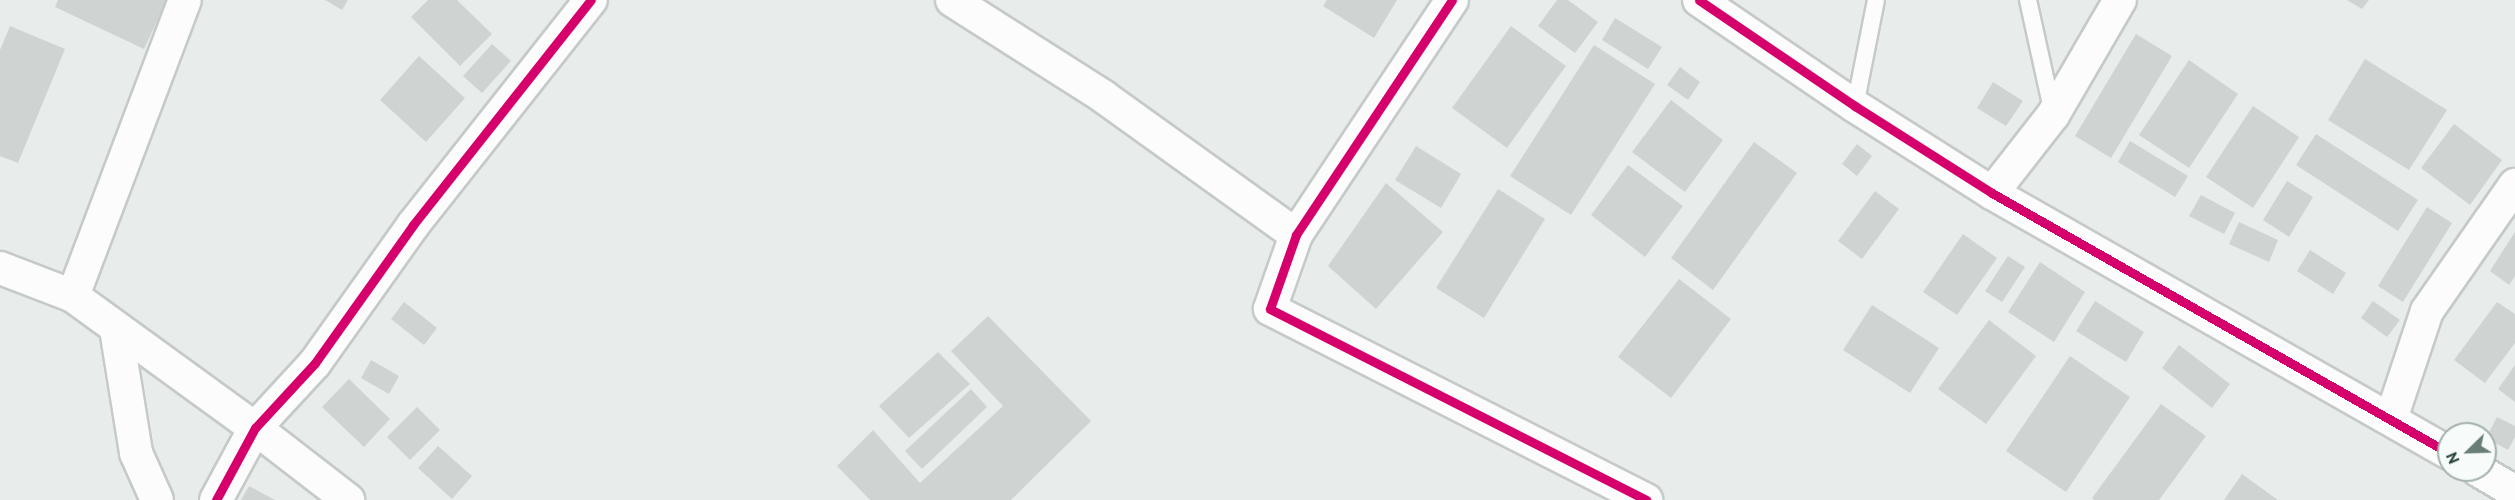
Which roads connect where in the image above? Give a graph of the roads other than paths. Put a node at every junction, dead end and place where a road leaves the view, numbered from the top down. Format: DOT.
graph roads {
  1 [pos="185,0"];
  2 [pos="591,0"];
  3 [pos="952,0"];
  4 [pos="1452,0"];
  5 [pos="1699,0"];
  6 [pos="1876,0"];
  7 [pos="2028,0"];
  8 [pos="2120,0"];
  9 [pos="1855,106"];
  10 [pos="2053,115"];
  11 [pos="2515,185"];
  12 [pos="1992,193"];
  13 [pos="1296,235"];
  14 [pos="0,268"];
  15 [pos="74,296"];
  16 [pos="116,329"];
  17 [pos="2391,419"];
  18 [pos="255,428"];
  19 [pos="2437,446"];
  20 [pos="2497,481"];
  21 [pos="2515,492"];
  22 [pos="157,500"];
  23 [pos="216,500"];
  24 [pos="348,500"];
  25 [pos="1646,500"];
  1 -- 15 [label="street"];
  2 -- 18 [label="street"];
  3 -- 13 [label="street"];
  4 -- 13 [label="street"];
  5 -- 9 [label="street"];
  6 -- 9 [label="lane"];
  7 -- 10 [label="lane"];
  8 -- 10 [label="street"];
  9 -- 12 [label="street"];
  10 -- 12 [label="street"];
  11 -- 17 [label="street"];
  12 -- 17 [label="street"];
  13 -- 25 [label="street"];
  14 -- 15 [label="street"];
  15 -- 16 [label="street"];
  16 -- 18 [label="street"];
  16 -- 22 [label="street"];
  17 -- 19 [label="street"];
  18 -- 23 [label="street"];
  18 -- 24 [label="street"];
  20 -- 21 [label="street"];
}
